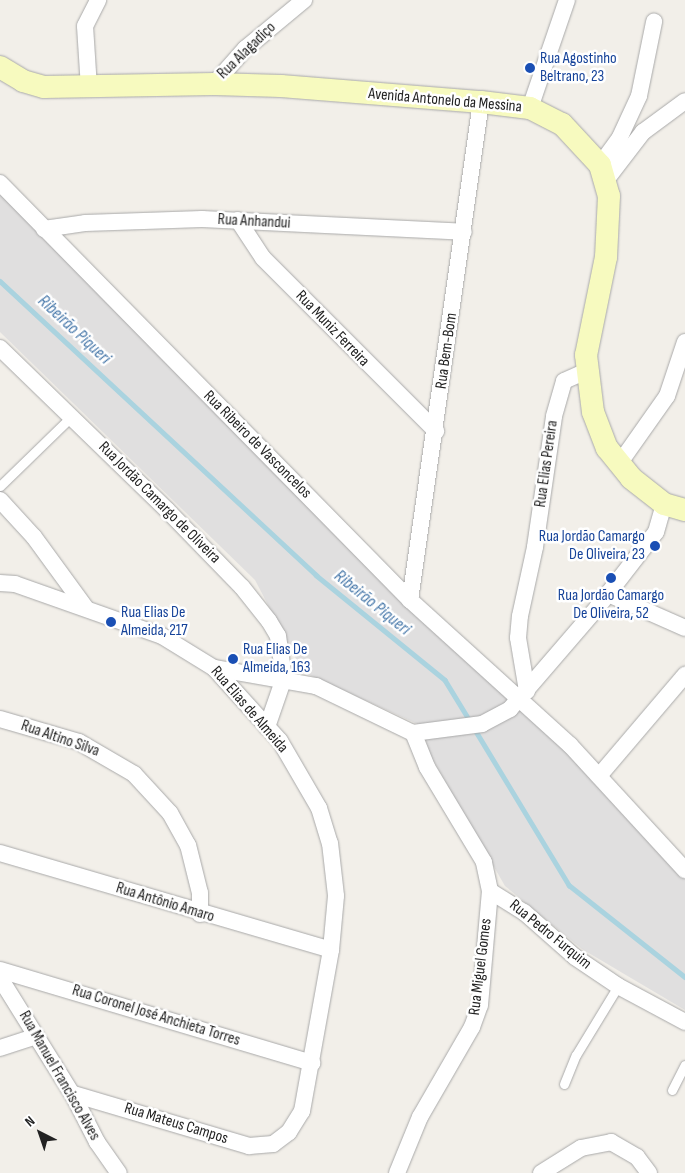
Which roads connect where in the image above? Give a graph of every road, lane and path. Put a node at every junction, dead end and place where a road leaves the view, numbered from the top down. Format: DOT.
graph roads {
  1 [pos="98,0"];
  2 [pos="304,0"];
  3 [pos="567,0"];
  4 [pos="654,22"];
  5 [pos="0,68"];
  6 [pos="214,84"];
  7 [pos="89,88"];
  8 [pos="685,101"];
  9 [pos="481,102"];
  10 [pos="530,108"];
  11 [pos="603,172"];
  12 [pos="0,184"];
  13 [pos="238,220"];
  14 [pos="44,229"];
  15 [pos="464,232"];
  16 [pos="685,342"];
  17 [pos="0,348"];
  18 [pos="586,371"];
  19 [pos="72,416"];
  20 [pos="436,431"];
  21 [pos="618,464"];
  22 [pos="0,486"];
  23 [pos="0,500"];
  24 [pos="675,507"];
  25 [pos="0,584"];
  26 [pos="608,594"];
  27 [pos="410,600"];
  28 [pos="85,607"];
  29 [pos="685,628"];
  30 [pos="214,668"];
  31 [pos="685,675"];
  32 [pos="284,678"];
  33 [pos="523,695"];
  34 [pos="0,719"];
  35 [pos="268,727"];
  36 [pos="421,732"];
  37 [pos="599,776"];
  38 [pos="0,853"];
  39 [pos="683,864"];
  40 [pos="490,891"];
  41 [pos="200,914"];
  42 [pos="331,950"];
  43 [pos="0,970"];
  44 [pos="0,978"];
  45 [pos="618,986"];
  46 [pos="685,1022"];
  47 [pos="36,1036"];
  48 [pos="0,1048"];
  49 [pos="312,1063"];
  50 [pos="685,1065"];
  51 [pos="564,1084"];
  52 [pos="672,1090"];
  53 [pos="73,1094"];
  54 [pos="279,1140"];
  55 [pos="119,1173"];
  56 [pos="397,1173"];
  57 [pos="541,1173"];
  58 [pos="649,1173"];
  1 -- 7 [label="street"];
  2 -- 6 [label="street, Rua Alagadiço"];
  3 -- 10 [label="street"];
  4 -- 11 [label="street"];
  5 -- 7 [label="street, Avenida Antonelo da Messina"];
  6 -- 7 [label="street, Avenida Antonelo da Messina"];
  6 -- 9 [label="street, Avenida Antonelo da Messina"];
  8 -- 11 [label="street"];
  9 -- 10 [label="street, Avenida Antonelo da Messina"];
  9 -- 15 [label="street, Rua Bem-Bom"];
  10 -- 11 [label="street, Avenida Antonelo da Messina"];
  11 -- 18 [label="street"];
  12 -- 14 [label="street, Rua Ribeiro de Vasconcelos"];
  13 -- 14 [label="street, Rua Anhandui"];
  13 -- 15 [label="street, Rua Anhandui"];
  13 -- 20 [label="street, Rua Muniz Ferreira"];
  14 -- 27 [label="street, Rua Ribeiro de Vasconcelos"];
  15 -- 20 [label="street, Rua Bem-Bom"];
  16 -- 21 [label="street"];
  17 -- 19 [label="street, Rua Jordão Camargo de Oliveira"];
  18 -- 21 [label="street"];
  18 -- 33 [label="street, Rua Elias Pereira"];
  19 -- 22 [label="lane"];
  19 -- 32 [label="street, Rua Jordão Camargo de Oliveira"];
  20 -- 27 [label="street, Rua Bem-Bom"];
  21 -- 24 [label="street"];
  23 -- 28 [label="street"];
  24 -- 26 [label="street"];
  25 -- 28 [label="street, Rua Elias de Almeida"];
  26 -- 29 [label="street"];
  26 -- 33 [label="street"];
  27 -- 33 [label="street, Rua Ribeiro de Vasconcelos"];
  28 -- 30 [label="street, Rua Elias de Almeida"];
  30 -- 32 [label="street"];
  30 -- 35 [label="street, Rua Elias de Almeida"];
  31 -- 37 [label="street"];
  32 -- 35 [label="street, Rua Jordão Camargo de Oliveira"];
  32 -- 36 [label="street"];
  33 -- 36 [label="street"];
  33 -- 37 [label="street"];
  34 -- 41 [label="street, Rua Altino Silva"];
  35 -- 42 [label="street, Rua Elias de Almeida"];
  36 -- 40 [label="street, Rua Pedro Furquim"];
  37 -- 39 [label="street"];
  38 -- 41 [label="street, Rua Antônio Amaro"];
  40 -- 45 [label="street, Rua Pedro Furquim"];
  40 -- 56 [label="street, Rua Miguel Gomes"];
  41 -- 42 [label="street, Rua Antônio Amaro"];
  42 -- 49 [label="street, Rua Elias de Almeida"];
  43 -- 49 [label="street, Rua Coronel José Anchieta Torres"];
  44 -- 47 [label="street, Rua Manuel Francisco Alves"];
  45 -- 46 [label="street, Rua Pedro Furquim"];
  45 -- 51 [label="lane"];
  47 -- 48 [label="street"];
  47 -- 53 [label="street, Rua Manuel Francisco Alves"];
  49 -- 54 [label="street, Rua Elias de Almeida"];
  50 -- 52 [label="lane"];
  53 -- 54 [label="street, Rua Mateus Campos"];
  53 -- 55 [label="street, Rua Manuel Francisco Alves"];
  57 -- 58 [label="street"];
}
